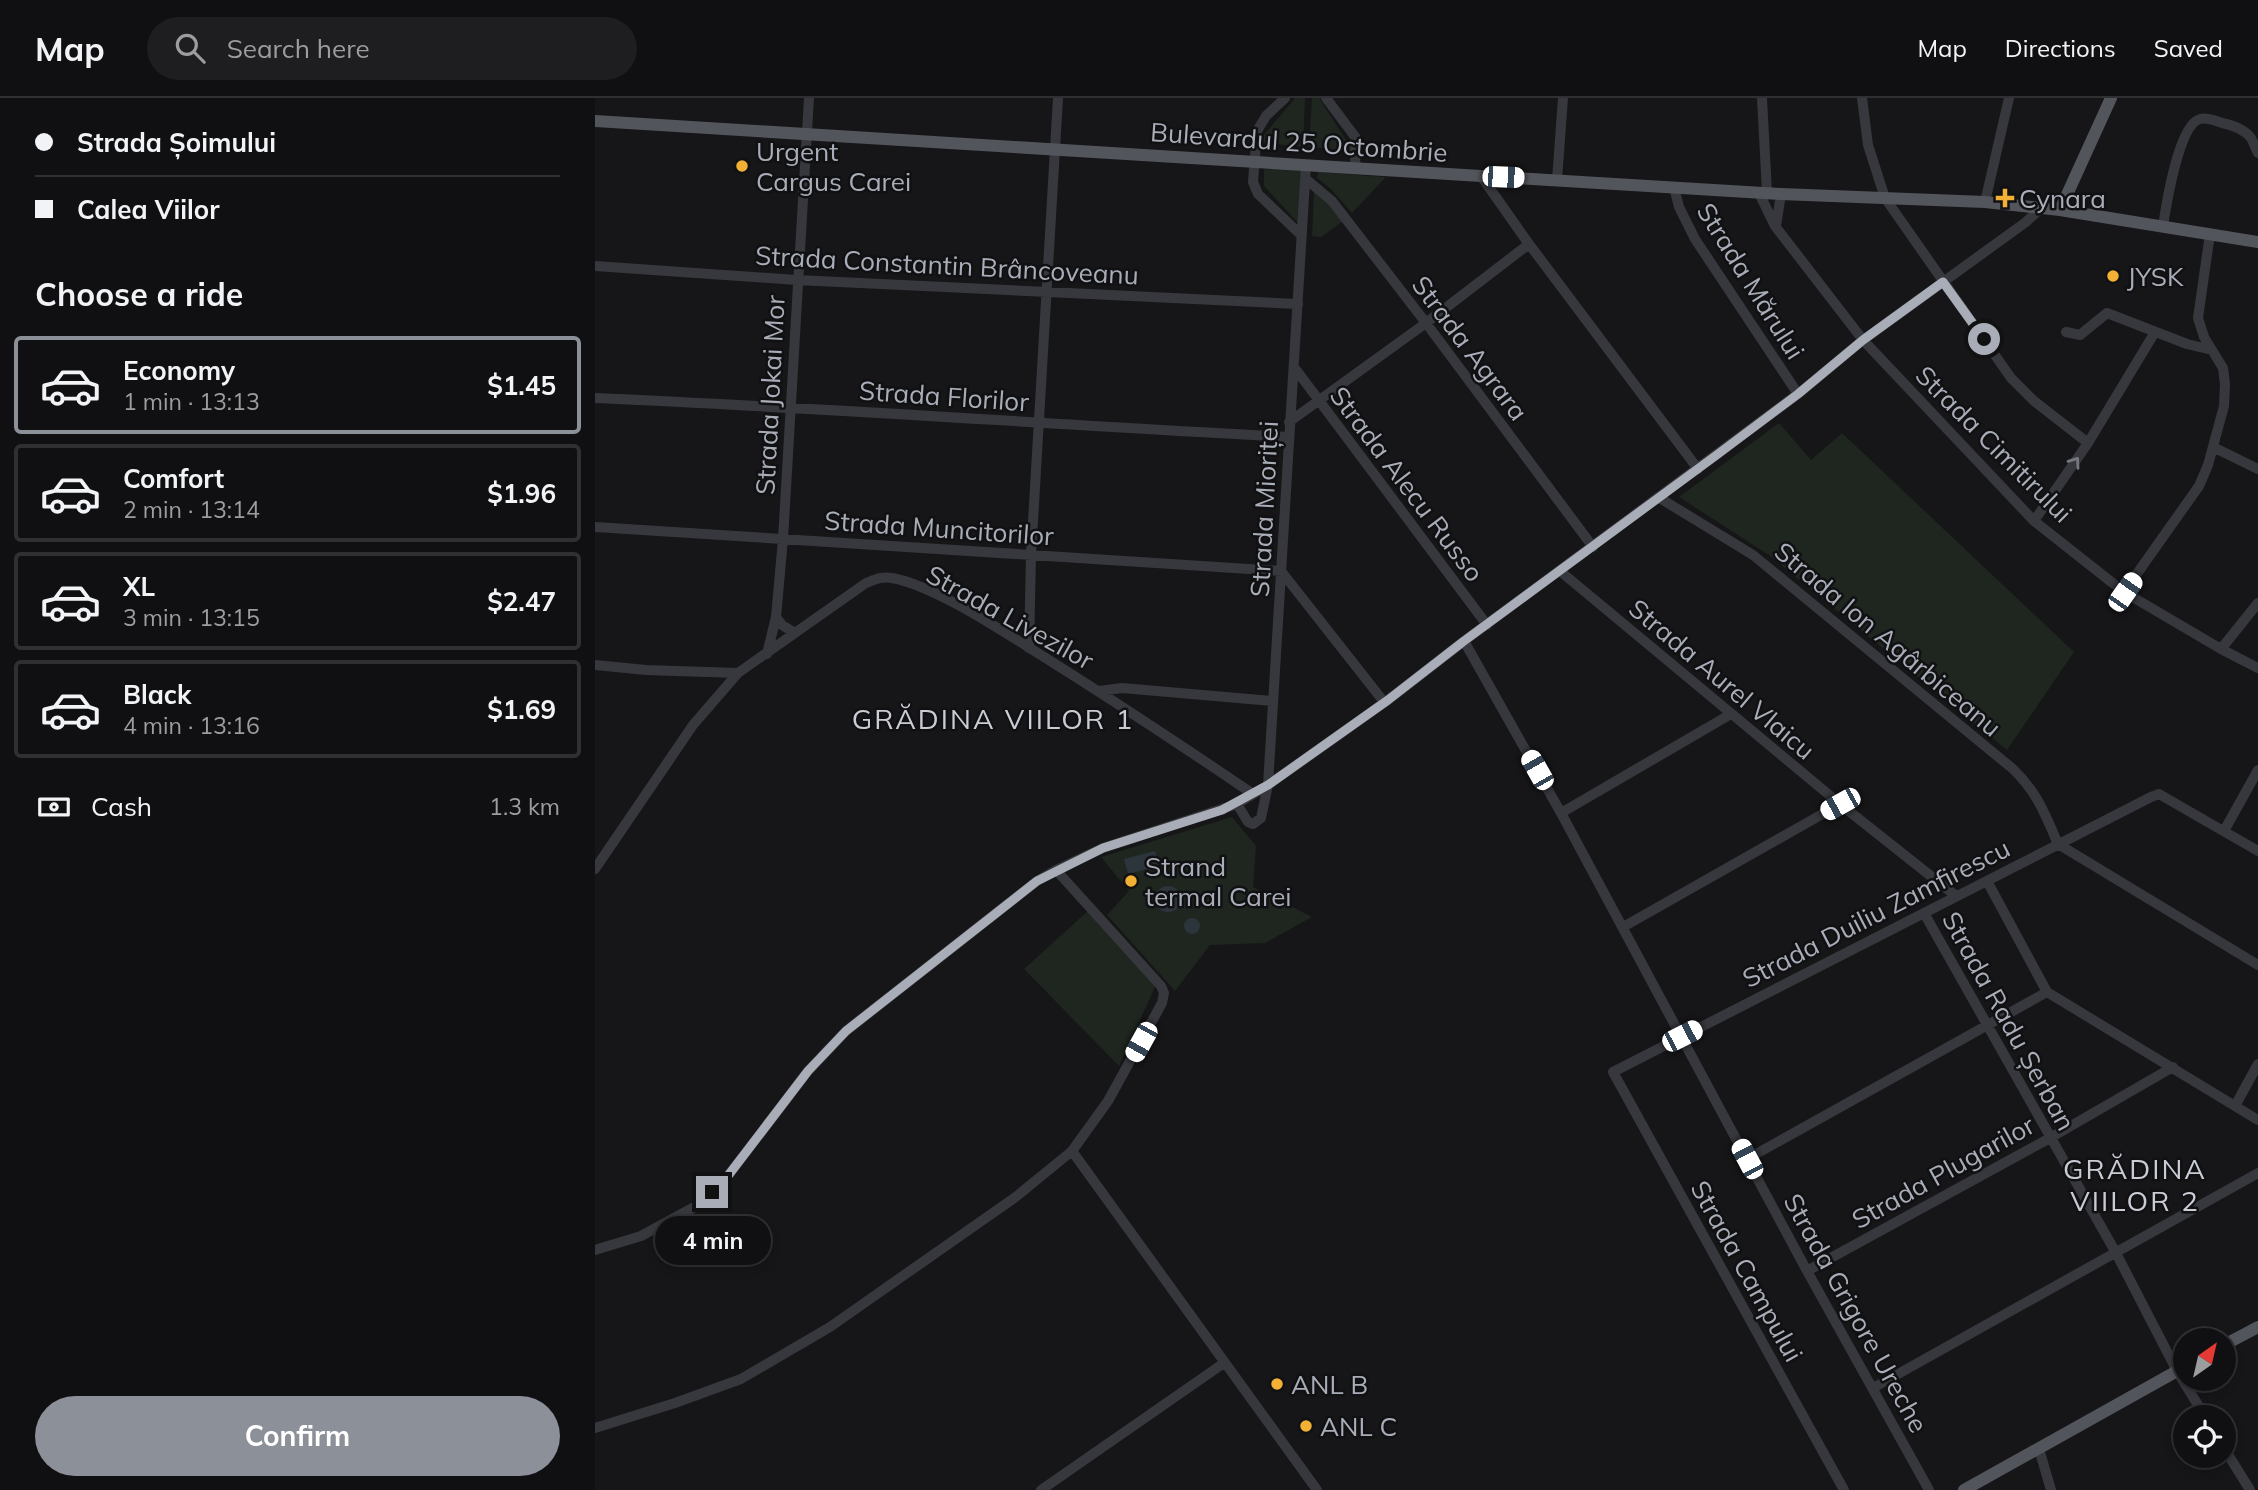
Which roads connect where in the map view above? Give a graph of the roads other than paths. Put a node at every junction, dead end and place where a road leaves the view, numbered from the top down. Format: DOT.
graph roads {
  1 [pos="809,98"];
  2 [pos="1058,98"];
  3 [pos="1285,98"];
  4 [pos="1326,98"];
  5 [pos="1563,98"];
  6 [pos="1762,98"];
  7 [pos="1862,98"];
  8 [pos="2009,98"];
  9 [pos="2111,98"];
  10 [pos="595,121"];
  11 [pos="807,134"];
  12 [pos="1055,148"];
  13 [pos="2258,153"];
  14 [pos="1253,162"];
  15 [pos="1306,165"];
  16 [pos="1355,169"];
  17 [pos="1481,176"];
  18 [pos="1306,179"];
  19 [pos="1557,180"];
  20 [pos="1674,187"];
  21 [pos="1763,193"];
  22 [pos="1781,194"];
  23 [pos="1885,198"];
  24 [pos="1985,202"];
  25 [pos="2042,207"];
  26 [pos="2060,209"];
  27 [pos="1775,226"];
  28 [pos="2163,226"];
  29 [pos="2210,234"];
  30 [pos="1303,236"];
  31 [pos="2258,242"];
  32 [pos="1529,244"];
  33 [pos="595,266"];
  34 [pos="797,279"];
  35 [pos="1943,282"];
  36 [pos="1046,291"];
  37 [pos="1298,304"];
  38 [pos="1426,323"];
  39 [pos="2066,332"];
  40 [pos="2155,332"];
  41 [pos="1863,340"];
  42 [pos="2212,349"];
  43 [pos="1294,367"];
  44 [pos="1798,394"];
  45 [pos="595,398"];
  46 [pos="1319,402"];
  47 [pos="790,407"];
  48 [pos="1289,422"];
  49 [pos="1038,424"];
  50 [pos="1289,437"];
  51 [pos="2088,443"];
  52 [pos="2213,447"];
  53 [pos="1698,469"];
  54 [pos="2258,469"];
  55 [pos="1658,497"];
  56 [pos="2033,521"];
  57 [pos="595,527"];
  58 [pos="783,539"];
  59 [pos="1593,547"];
  60 [pos="1031,555"];
  61 [pos="1281,571"];
  62 [pos="1560,571"];
  63 [pos="2125,592"];
  64 [pos="2258,603"];
  65 [pos="776,617"];
  66 [pos="1487,625"];
  67 [pos="795,633"];
  68 [pos="1464,641"];
  69 [pos="1029,648"];
  70 [pos="2221,649"];
  71 [pos="767,654"];
  72 [pos="595,665"];
  73 [pos="2258,668"];
  74 [pos="738,673"];
  75 [pos="1099,691"];
  76 [pos="1273,701"];
  77 [pos="1384,702"];
  78 [pos="1731,714"];
  79 [pos="2258,770"];
  80 [pos="1268,785"];
  81 [pos="1253,794"];
  82 [pos="1237,804"];
  83 [pos="1840,804"];
  84 [pos="1561,814"];
  85 [pos="2224,831"];
  86 [pos="2058,844"];
  87 [pos="2258,851"];
  88 [pos="595,869"];
  89 [pos="1056,870"];
  90 [pos="1987,881"];
  91 [pos="1956,896"];
  92 [pos="1924,912"];
  93 [pos="1623,927"];
  94 [pos="2258,965"];
  95 [pos="2047,992"];
  96 [pos="1986,1025"];
  97 [pos="1682,1036"];
  98 [pos="2258,1064"];
  99 [pos="2173,1067"];
  100 [pos="1613,1072"];
  101 [pos="2235,1106"];
  102 [pos="2258,1120"];
  103 [pos="2050,1138"];
  104 [pos="1072,1151"];
  105 [pos="1747,1159"];
  106 [pos="2258,1173"];
  107 [pos="595,1250"];
  108 [pos="2116,1253"];
  109 [pos="1807,1271"];
  110 [pos="2258,1327"];
  111 [pos="2237,1338"];
  112 [pos="2173,1353"];
  113 [pos="1224,1363"];
  114 [pos="2173,1374"];
  115 [pos="1873,1388"];
  116 [pos="595,1429"];
  117 [pos="2039,1449"];
  118 [pos="2236,1467"];
  119 [pos="1041,1490"];
  120 [pos="1317,1490"];
  121 [pos="1844,1490"];
  122 [pos="1929,1490"];
  123 [pos="1964,1490"];
  124 [pos="2051,1490"];
  125 [pos="2250,1490"];
  1 -- 11 [label="street, Strada Jokai Mor"];
  2 -- 12 [label="street"];
  3 -- 14 [label="street"];
  4 -- 16 [label="street"];
  5 -- 19 [label="street"];
  6 -- 21 [label="street"];
  7 -- 23 [label="street"];
  8 -- 24 [label="street"];
  9 -- 26 [label="main road"];
  10 -- 11 [label="main road, Bulevardul 25 Octombrie"];
  11 -- 12 [label="main road, Bulevardul 25 Octombrie"];
  11 -- 34 [label="street, Strada Jokai Mor"];
  12 -- 14 [label="main road, Bulevardul 25 Octombrie"];
  12 -- 36 [label="street"];
  13 -- 28 [label="street"];
  14 -- 15 [label="main road, Bulevardul 25 Octombrie"];
  14 -- 30 [label="street"];
  15 -- 16 [label="main road, Bulevardul 25 Octombrie"];
  15 -- 18 [label="street, Strada Mioriței"];
  16 -- 17 [label="main road, Bulevardul 25 Octombrie"];
  17 -- 19 [label="main road, Bulevardul 25 Octombrie"];
  17 -- 32 [label="street"];
  18 -- 30 [label="street, Strada Mioriței"];
  18 -- 38 [label="street, Strada Agrara"];
  19 -- 20 [label="main road, Bulevardul 25 Octombrie"];
  20 -- 21 [label="main road, Bulevardul 25 Octombrie"];
  20 -- 44 [label="street, Strada Mărului"];
  21 -- 22 [label="main road, Bulevardul 25 Octombrie"];
  21 -- 27 [label="street, Strada Cimitirului"];
  22 -- 23 [label="main road, Bulevardul 25 Octombrie"];
  22 -- 27 [label="street"];
  23 -- 24 [label="main road, Bulevardul 25 Octombrie"];
  23 -- 35 [label="street"];
  24 -- 25 [label="main road, Bulevardul 25 Octombrie"];
  25 -- 26 [label="main road, Bulevardul 25 Octombrie"];
  25 -- 35 [label="street"];
  26 -- 28 [label="main road, Bulevardul 25 Octombrie"];
  27 -- 41 [label="street, Strada Cimitirului"];
  28 -- 29 [label="main road, Bulevardul 25 Octombrie"];
  29 -- 31 [label="main road, Bulevardul 25 Octombrie"];
  29 -- 42 [label="street"];
  30 -- 37 [label="street, Strada Mioriței"];
  32 -- 38 [label="street"];
  32 -- 53 [label="street"];
  33 -- 34 [label="street, Strada Constantin Brâncoveanu"];
  34 -- 36 [label="street, Strada Constantin Brâncoveanu"];
  34 -- 47 [label="street, Strada Jokai Mor"];
  35 -- 41 [label="street"];
  35 -- 51 [label="street"];
  36 -- 37 [label="street, Strada Constantin Brâncoveanu"];
  36 -- 49 [label="street"];
  37 -- 43 [label="street, Strada Mioriței"];
  38 -- 46 [label="street"];
  38 -- 59 [label="street, Strada Agrara"];
  39 -- 40 [label="street"];
  40 -- 42 [label="street"];
  40 -- 51 [label="street"];
  41 -- 44 [label="street"];
  41 -- 56 [label="street, Strada Cimitirului"];
  42 -- 52 [label="street"];
  43 -- 46 [label="street, Strada Alecu Russo"];
  43 -- 48 [label="street, Strada Mioriței"];
  44 -- 53 [label="street"];
  45 -- 47 [label="street, Strada Florilor"];
  46 -- 48 [label="street"];
  46 -- 66 [label="street, Strada Alecu Russo"];
  47 -- 49 [label="street, Strada Florilor"];
  47 -- 58 [label="street, Strada Jokai Mor"];
  48 -- 50 [label="street, Strada Mioriței"];
  49 -- 50 [label="street, Strada Florilor"];
  49 -- 60 [label="street"];
  50 -- 61 [label="street, Strada Mioriței"];
  56 -- 51 [label="street, one-way"];
  52 -- 54 [label="street"];
  52 -- 63 [label="street"];
  53 -- 55 [label="street"];
  55 -- 59 [label="street"];
  55 -- 86 [label="street, Strada Ion Agârbiceanu"];
  56 -- 63 [label="street, Strada Cimitirului"];
  57 -- 58 [label="street, Strada Muncitorilor"];
  58 -- 60 [label="street, Strada Muncitorilor"];
  58 -- 65 [label="street, Strada Jokai Mor"];
  59 -- 62 [label="street"];
  60 -- 61 [label="street, Strada Muncitorilor"];
  60 -- 69 [label="street"];
  61 -- 76 [label="street, Strada Mioriței"];
  61 -- 77 [label="street"];
  62 -- 66 [label="street"];
  62 -- 78 [label="street, Strada Aurel Vlaicu"];
  63 -- 70 [label="street, Strada Cimitirului"];
  64 -- 70 [label="street"];
  65 -- 67 [label="street"];
  65 -- 71 [label="street, Strada Jokai Mor"];
  66 -- 68 [label="street"];
  67 -- 69 [label="street, Strada Livezilor"];
  67 -- 71 [label="street, Strada Livezilor"];
  68 -- 77 [label="street"];
  68 -- 84 [label="street, Strada Grigore Ureche"];
  69 -- 75 [label="street, Strada Livezilor"];
  70 -- 73 [label="street, Strada Cimitirului"];
  71 -- 74 [label="street, Strada Livezilor"];
  72 -- 74 [label="street"];
  74 -- 88 [label="street, Strada Livezilor"];
  75 -- 76 [label="street, Strada Livezilor"];
  75 -- 81 [label="street, Strada Livezilor"];
  76 -- 80 [label="street, Strada Mioriței"];
  77 -- 80 [label="street"];
  78 -- 83 [label="street, Strada Aurel Vlaicu"];
  78 -- 84 [label="street"];
  79 -- 85 [label="street"];
  80 -- 81 [label="street"];
  80 -- 82 [label="street, Strada Mioriței"];
  81 -- 82 [label="street"];
  82 -- 89 [label="street"];
  83 -- 91 [label="street, Strada Aurel Vlaicu"];
  83 -- 93 [label="street"];
  84 -- 93 [label="street, Strada Grigore Ureche"];
  85 -- 86 [label="street, Strada Duiliu Zamfirescu"];
  85 -- 87 [label="street"];
  86 -- 90 [label="street, Strada Duiliu Zamfirescu"];
  86 -- 94 [label="street"];
  89 -- 104 [label="street"];
  89 -- 107 [label="street"];
  90 -- 91 [label="street, Strada Duiliu Zamfirescu"];
  90 -- 95 [label="street"];
  91 -- 92 [label="street, Strada Duiliu Zamfirescu"];
  92 -- 96 [label="street, Strada Radu Șerban"];
  92 -- 97 [label="street, Strada Duiliu Zamfirescu"];
  93 -- 97 [label="street, Strada Grigore Ureche"];
  95 -- 96 [label="street"];
  95 -- 99 [label="street"];
  96 -- 103 [label="street, Strada Radu Șerban"];
  96 -- 105 [label="street"];
  97 -- 100 [label="street, Strada Duiliu Zamfirescu"];
  97 -- 105 [label="street, Strada Grigore Ureche"];
  98 -- 101 [label="street"];
  99 -- 101 [label="street"];
  99 -- 103 [label="street, Strada Plugarilor"];
  100 -- 121 [label="street, Strada Campului"];
  101 -- 102 [label="street"];
  103 -- 108 [label="street, Strada Radu Șerban"];
  103 -- 109 [label="street, Strada Plugarilor"];
  104 -- 113 [label="street"];
  104 -- 116 [label="street"];
  105 -- 109 [label="street, Strada Grigore Ureche"];
  106 -- 108 [label="street"];
  108 -- 112 [label="street, Strada Radu Șerban"];
  108 -- 115 [label="street"];
  109 -- 115 [label="street, Strada Grigore Ureche"];
  110 -- 111 [label="main road"];
  113 -- 119 [label="street"];
  113 -- 120 [label="street"];
  114 -- 117 [label="main road"];
  115 -- 122 [label="street, Strada Grigore Ureche"];
  117 -- 123 [label="main road"];
  117 -- 124 [label="street"];
  118 -- 125 [label="street"];
}
